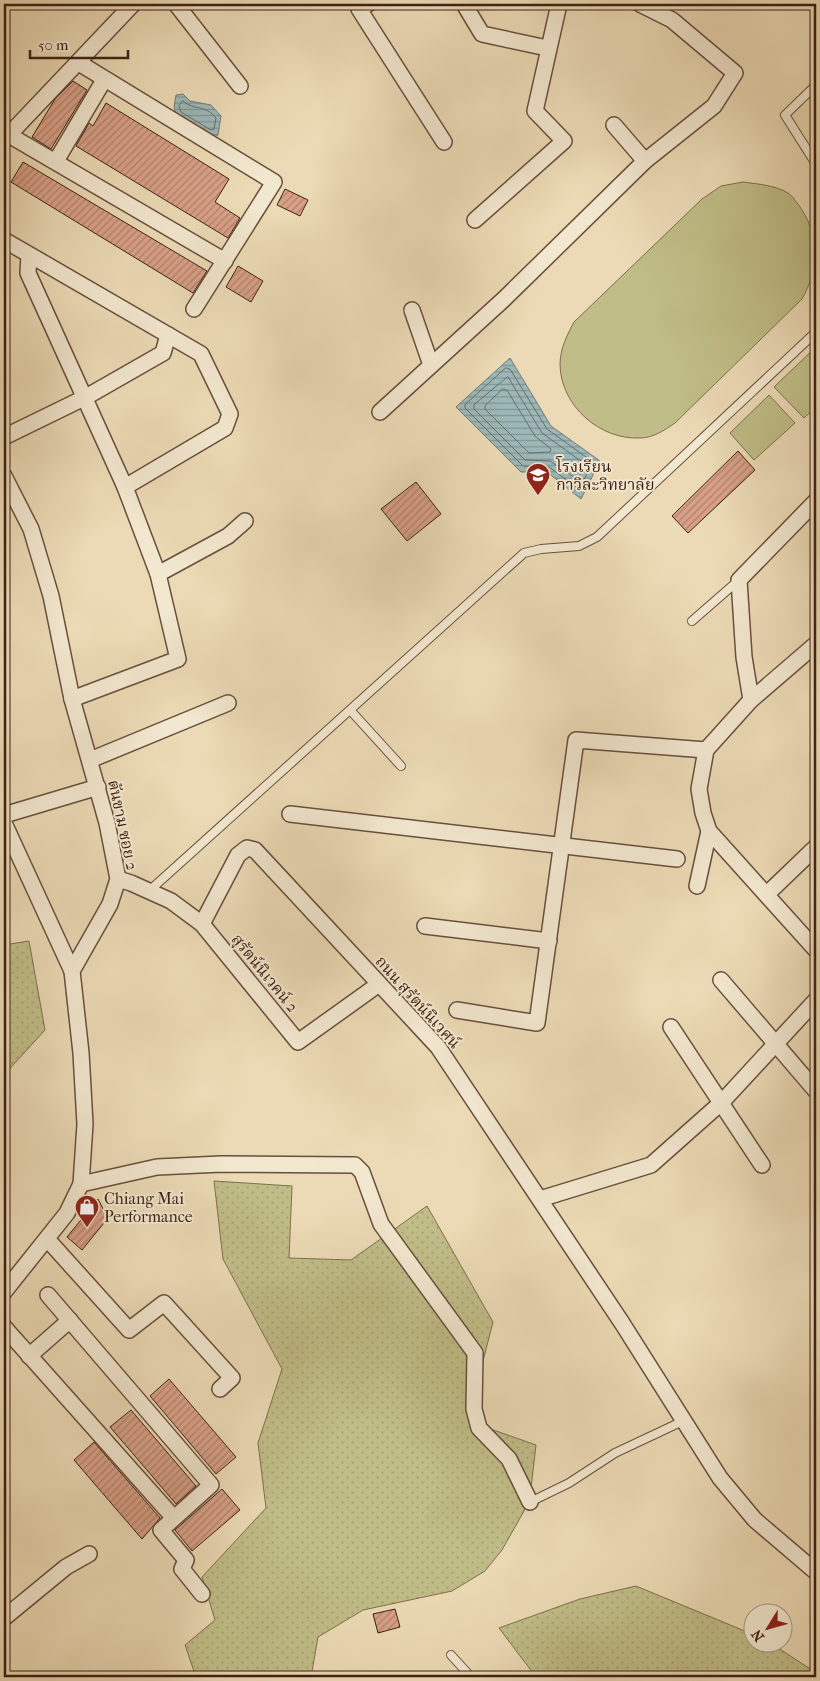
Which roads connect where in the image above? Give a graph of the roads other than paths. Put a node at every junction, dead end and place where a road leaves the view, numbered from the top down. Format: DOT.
graph roads {
  1 [pos="133,4"];
  2 [pos="176,4"];
  3 [pos="368,4"];
  4 [pos="464,4"];
  5 [pos="559,4"];
  6 [pos="640,4"];
  7 [pos="548,48"];
  8 [pos="79,63"];
  9 [pos="104,80"];
  10 [pos="816,85"];
  11 [pos="240,86"];
  12 [pos="614,126"];
  13 [pos="6,138"];
  14 [pos="444,142"];
  15 [pos="56,161"];
  16 [pos="645,161"];
  17 [pos="816,164"];
  18 [pos="475,220"];
  19 [pos="4,240"];
  20 [pos="29,254"];
  21 [pos="225,261"];
  22 [pos="194,309"];
  23 [pos="412,310"];
  24 [pos="816,332"];
  25 [pos="168,335"];
  26 [pos="431,365"];
  27 [pos="86,397"];
  28 [pos="380,412"];
  29 [pos="4,437"];
  30 [pos="4,476"];
  31 [pos="125,487"];
  32 [pos="816,501"];
  33 [pos="245,521"];
  34 [pos="158,574"];
  35 [pos="740,580"];
  36 [pos="692,620"];
  37 [pos="816,644"];
  38 [pos="72,699"];
  39 [pos="751,700"];
  40 [pos="228,703"];
  41 [pos="351,711"];
  42 [pos="706,750"];
  43 [pos="90,760"];
  44 [pos="401,766"];
  45 [pos="98,787"];
  46 [pos="290,814"];
  47 [pos="4,815"];
  48 [pos="4,823"];
  49 [pos="709,831"];
  50 [pos="562,845"];
  51 [pos="816,847"];
  52 [pos="677,859"];
  53 [pos="118,879"];
  54 [pos="697,886"];
  55 [pos="149,891"];
  56 [pos="767,894"];
  57 [pos="202,924"];
  58 [pos="425,926"];
  59 [pos="548,941"];
  60 [pos="816,950"];
  61 [pos="72,971"];
  62 [pos="721,980"];
  63 [pos="379,984"];
  64 [pos="816,1000"];
  65 [pos="457,1010"];
  66 [pos="672,1028"];
  67 [pos="776,1043"];
  68 [pos="816,1091"];
  69 [pos="722,1102"];
  70 [pos="762,1165"];
  71 [pos="81,1184"];
  72 [pos="540,1199"];
  73 [pos="48,1240"];
  74 [pos="6,1283"];
  75 [pos="48,1294"];
  76 [pos="70,1320"];
  77 [pos="4,1327"];
  78 [pos="29,1356"];
  79 [pos="220,1389"];
  80 [pos="683,1421"];
  81 [pos="530,1502"];
  82 [pos="173,1517"];
  83 [pos="89,1554"];
  84 [pos="816,1572"];
  85 [pos="202,1594"];
  86 [pos="4,1618"];
  87 [pos="451,1655"];
  88 [pos="471,1677"];
  1 -- 8 [label="street"];
  2 -- 11 [label="street"];
  3 -- 14 [label="street"];
  4 -- 7 [label="street"];
  5 -- 7 [label="street"];
  6 -- 16 [label="street"];
  7 -- 18 [label="street"];
  8 -- 9 [label="street"];
  8 -- 13 [label="street"];
  9 -- 15 [label="street"];
  9 -- 21 [label="street"];
  10 -- 17 [label="lane"];
  12 -- 16 [label="street"];
  13 -- 15 [label="street"];
  15 -- 21 [label="street"];
  16 -- 26 [label="street"];
  19 -- 20 [label="street"];
  20 -- 25 [label="street"];
  20 -- 27 [label="street"];
  21 -- 22 [label="street"];
  23 -- 26 [label="street"];
  24 -- 41 [label="lane"];
  25 -- 27 [label="street"];
  25 -- 31 [label="street"];
  26 -- 28 [label="street"];
  27 -- 29 [label="street"];
  27 -- 31 [label="street"];
  30 -- 38 [label="street, ตันขาม ซอย 2"];
  31 -- 34 [label="street"];
  32 -- 35 [label="street"];
  33 -- 34 [label="street"];
  34 -- 38 [label="street"];
  35 -- 36 [label="lane"];
  35 -- 39 [label="street"];
  37 -- 39 [label="street"];
  38 -- 43 [label="street, ตันขาม ซอย 2"];
  39 -- 42 [label="street"];
  40 -- 43 [label="street"];
  41 -- 44 [label="lane"];
  41 -- 55 [label="lane"];
  42 -- 49 [label="street"];
  42 -- 50 [label="street"];
  43 -- 45 [label="street, ตันขาม ซอย 2"];
  45 -- 47 [label="street"];
  45 -- 53 [label="street, ตันขาม ซอย 2"];
  46 -- 50 [label="street"];
  48 -- 61 [label="street"];
  49 -- 54 [label="street"];
  49 -- 56 [label="street"];
  50 -- 52 [label="street"];
  50 -- 59 [label="street"];
  51 -- 56 [label="street"];
  53 -- 55 [label="street, สุรัตน์นิเวคน์ 2"];
  53 -- 61 [label="street, ตันขาม ซอย 2"];
  55 -- 57 [label="street, สุรัตน์นิเวคน์ 2"];
  56 -- 60 [label="street"];
  57 -- 63 [label="street, สุรัตน์นิเวคน์ 2"];
  57 -- 63 [label="street, ถนน สุรัตน์นิเวศน์"];
  58 -- 59 [label="street"];
  59 -- 65 [label="street"];
  61 -- 71 [label="street"];
  62 -- 67 [label="street"];
  63 -- 72 [label="street, ถนน สุรัตน์นิเวศน์"];
  64 -- 67 [label="street"];
  66 -- 69 [label="street"];
  67 -- 68 [label="street"];
  67 -- 69 [label="street"];
  69 -- 70 [label="street"];
  69 -- 72 [label="street"];
  71 -- 73 [label="street"];
  71 -- 81 [label="street"];
  72 -- 80 [label="street, ถนน สุรัตน์นิเวศน์"];
  73 -- 74 [label="street"];
  73 -- 79 [label="street"];
  75 -- 76 [label="street"];
  76 -- 78 [label="street"];
  76 -- 82 [label="street"];
  77 -- 78 [label="street"];
  78 -- 82 [label="street"];
  80 -- 81 [label="lane"];
  80 -- 84 [label="street, ถนน สุรัตน์นิเวศน์"];
  82 -- 85 [label="street"];
  83 -- 86 [label="street"];
  87 -- 88 [label="lane"];
}
